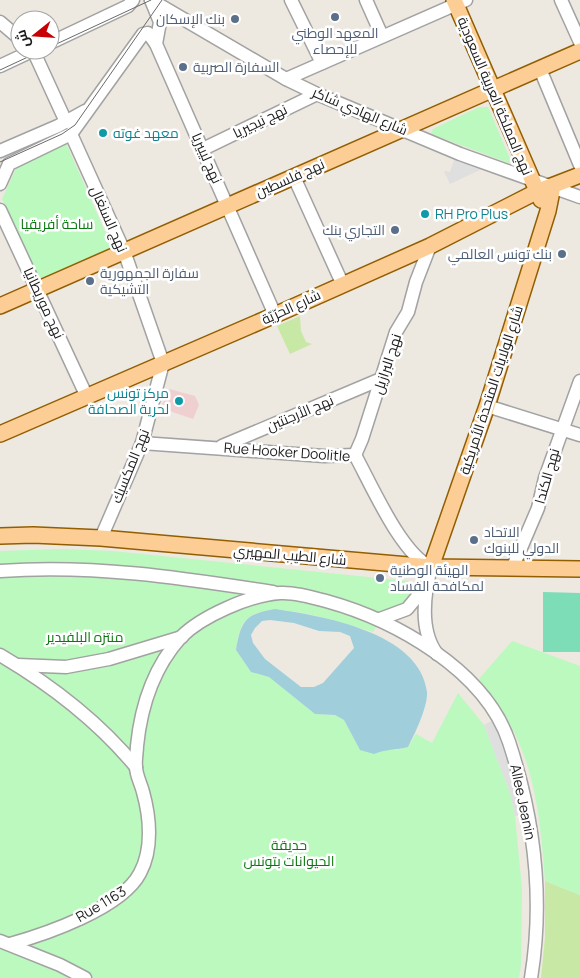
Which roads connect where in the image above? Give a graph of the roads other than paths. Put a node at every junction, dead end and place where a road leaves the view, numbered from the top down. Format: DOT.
graph roads {
  1 [pos="133,0"];
  2 [pos="152,0"];
  3 [pos="292,0"];
  4 [pos="366,0"];
  5 [pos="561,0"];
  6 [pos="458,1"];
  7 [pos="0,22"];
  8 [pos="10,30"];
  9 [pos="382,36"];
  10 [pos="60,38"];
  11 [pos="580,42"];
  12 [pos="156,44"];
  13 [pos="580,51"];
  14 [pos="13,60"];
  15 [pos="38,60"];
  16 [pos="322,63"];
  17 [pos="0,66"];
  18 [pos="540,69"];
  19 [pos="286,79"];
  20 [pos="494,88"];
  21 [pos="317,94"];
  22 [pos="92,104"];
  23 [pos="66,122"];
  24 [pos="401,129"];
  25 [pos="71,134"];
  26 [pos="203,149"];
  27 [pos="0,151"];
  28 [pos="580,165"];
  29 [pos="580,175"];
  30 [pos="294,176"];
  31 [pos="0,184"];
  32 [pos="554,186"];
  33 [pos="534,187"];
  34 [pos="580,197"];
  35 [pos="228,205"];
  36 [pos="0,210"];
  37 [pos="548,211"];
  38 [pos="430,246"];
  39 [pos="124,251"];
  40 [pos="342,284"];
  41 [pos="38,289"];
  42 [pos="0,306"];
  43 [pos="275,315"];
  44 [pos="163,363"];
  45 [pos="381,379"];
  46 [pos="580,381"];
  47 [pos="87,397"];
  48 [pos="487,406"];
  49 [pos="562,429"];
  50 [pos="0,434"];
  51 [pos="580,435"];
  52 [pos="142,443"];
  53 [pos="219,447"];
  54 [pos="355,455"];
  55 [pos="0,536"];
  56 [pos="101,538"];
  57 [pos="431,567"];
  58 [pos="512,568"];
  59 [pos="580,569"];
  60 [pos="0,571"];
  61 [pos="427,585"];
  62 [pos="280,593"];
  63 [pos="380,619"];
  64 [pos="182,637"];
  65 [pos="438,654"];
  66 [pos="0,656"];
  67 [pos="16,664"];
  68 [pos="136,767"];
  69 [pos="5,942"];
  70 [pos="85,978"];
  71 [pos="532,978"];
  1 -- 10 [label="street"];
  2 -- 12 [label="street"];
  2 -- 19 [label="street, شارع الهادي شاكر"];
  3 -- 16 [label="street"];
  4 -- 9 [label="street"];
  5 -- 11 [label="street"];
  6 -- 9 [label="street"];
  6 -- 20 [label="main road, نهج المملكة العربية السعودية"];
  7 -- 8 [label="street"];
  9 -- 16 [label="street"];
  12 -- 22 [label="street"];
  12 -- 26 [label="street, نهج ليبيريا"];
  13 -- 18 [label="main road, نهج فلسطين"];
  14 -- 17 [label="street"];
  15 -- 23 [label="street"];
  16 -- 19 [label="street"];
  18 -- 20 [label="main road, نهج فلسطين"];
  18 -- 28 [label="street"];
  19 -- 21 [label="street, شارع الهادي شاكر"];
  20 -- 24 [label="main road, نهج فلسطين"];
  20 -- 33 [label="main road, نهج المملكة العربية السعودية"];
  21 -- 24 [label="street, شارع الهادي شاكر"];
  21 -- 26 [label="street, نهج نيجيريا"];
  22 -- 23 [label="street"];
  22 -- 25 [label="street"];
  23 -- 27 [label="street"];
  24 -- 30 [label="main road, نهج فلسطين"];
  24 -- 33 [label="street, شارع الهادي شاكر"];
  25 -- 31 [label="street"];
  25 -- 39 [label="street, نهج السنغال"];
  26 -- 35 [label="street, نهج ليبيريا"];
  29 -- 32 [label="main road, شارع الحرّيّة"];
  30 -- 35 [label="main road, نهج فلسطين"];
  30 -- 40 [label="street"];
  32 -- 33 [label="main road, شارع الحرّيّة"];
  32 -- 34 [label="street"];
  32 -- 37 [label="main road, شارع الولايات المتحدة الأمريكية"];
  33 -- 37 [label="main road"];
  33 -- 38 [label="main road, شارع الحرّيّة"];
  35 -- 39 [label="main road, نهج فلسطين"];
  35 -- 43 [label="street, نهج ليبيريا"];
  36 -- 41 [label="street, نهج موريطانيا"];
  37 -- 48 [label="main road, شارع الولايات المتحدة الأمريكية"];
  38 -- 40 [label="main road, شارع الحرّيّة"];
  38 -- 45 [label="street, نهج البرازيل"];
  39 -- 41 [label="main road, نهج فلسطين"];
  39 -- 44 [label="street, نهج السنغال"];
  40 -- 43 [label="main road, شارع الحرّيّة"];
  41 -- 42 [label="main road, نهج فلسطين"];
  41 -- 47 [label="street, نهج موريطانيا"];
  43 -- 44 [label="main road, شارع الحرّيّة"];
  44 -- 47 [label="main road, شارع الحرّيّة"];
  44 -- 52 [label="street, نهج المكسيك"];
  45 -- 53 [label="street, نهج الأرجنتين"];
  45 -- 54 [label="street, نهج البرازيل"];
  46 -- 49 [label="street, نهج الكندا"];
  47 -- 50 [label="main road, شارع الحرّيّة"];
  48 -- 49 [label="street"];
  48 -- 57 [label="main road, شارع الولايات المتحدة الأمريكية"];
  49 -- 51 [label="street"];
  49 -- 58 [label="street, نهج الكندا"];
  52 -- 53 [label="street, Rue Hooker Doolitle"];
  52 -- 56 [label="street, نهج المكسيك"];
  53 -- 54 [label="street, Rue Hooker Doolitle"];
  54 -- 57 [label="street, Rue Hooker Doolitle"];
  55 -- 56 [label="main road, شارع الطيب المهيري"];
  56 -- 57 [label="main road, شارع الطيب المهيري"];
  57 -- 58 [label="main road, شارع الطيب المهيري"];
  57 -- 61 [label="street"];
  58 -- 59 [label="main road, شارع الطيب المهيري"];
  60 -- 62 [label="street"];
  61 -- 63 [label="street"];
  61 -- 65 [label="street"];
  62 -- 63 [label="street"];
  62 -- 64 [label="street"];
  63 -- 65 [label="street"];
  64 -- 67 [label="street"];
  64 -- 68 [label="street"];
  65 -- 71 [label="street, Allee Jeanin"];
  66 -- 67 [label="street"];
  67 -- 68 [label="street"];
  68 -- 69 [label="street, Rue 1163"];
  69 -- 70 [label="street"];
}
